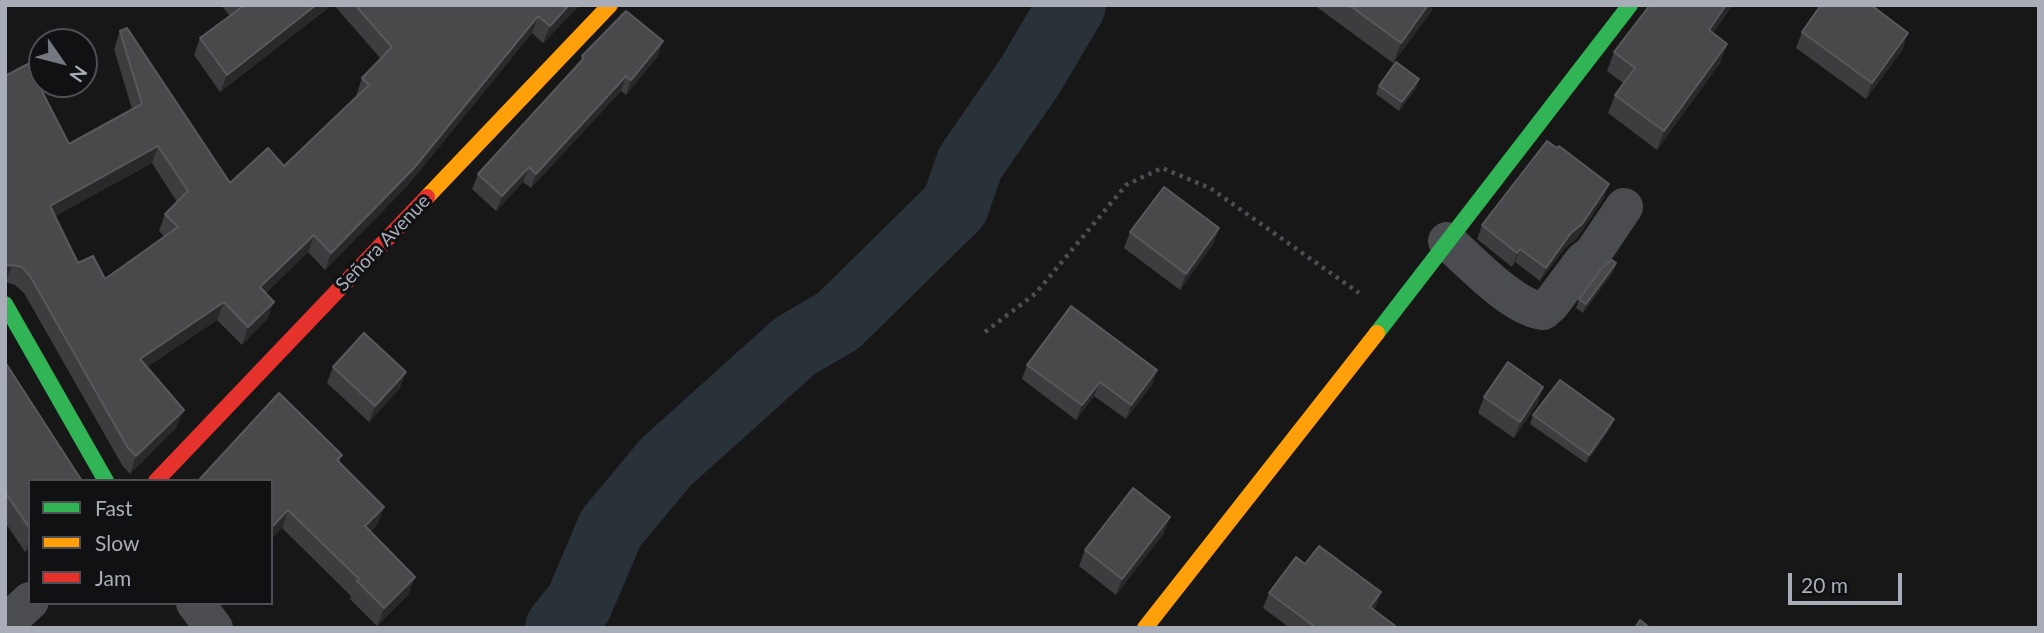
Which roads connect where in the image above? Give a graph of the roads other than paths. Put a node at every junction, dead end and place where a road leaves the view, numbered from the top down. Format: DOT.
graph roads {
  1 [pos="610,5"];
  2 [pos="1630,5"];
  3 [pos="1624,207"];
  4 [pos="1447,241"];
  5 [pos="5,304"];
  6 [pos="105,479"];
  7 [pos="158,479"];
  8 [pos="28,603"];
  9 [pos="197,605"];
  10 [pos="5,624"];
  11 [pos="214,628"];
  12 [pos="1145,628"];
  1 -- 7 [label="street, Señora Avenue"];
  2 -- 4 [label="street"];
  3 -- 4 [label="street"];
  4 -- 12 [label="street"];
  5 -- 6 [label="street"];
  8 -- 10 [label="street"];
  9 -- 11 [label="street"];
}
